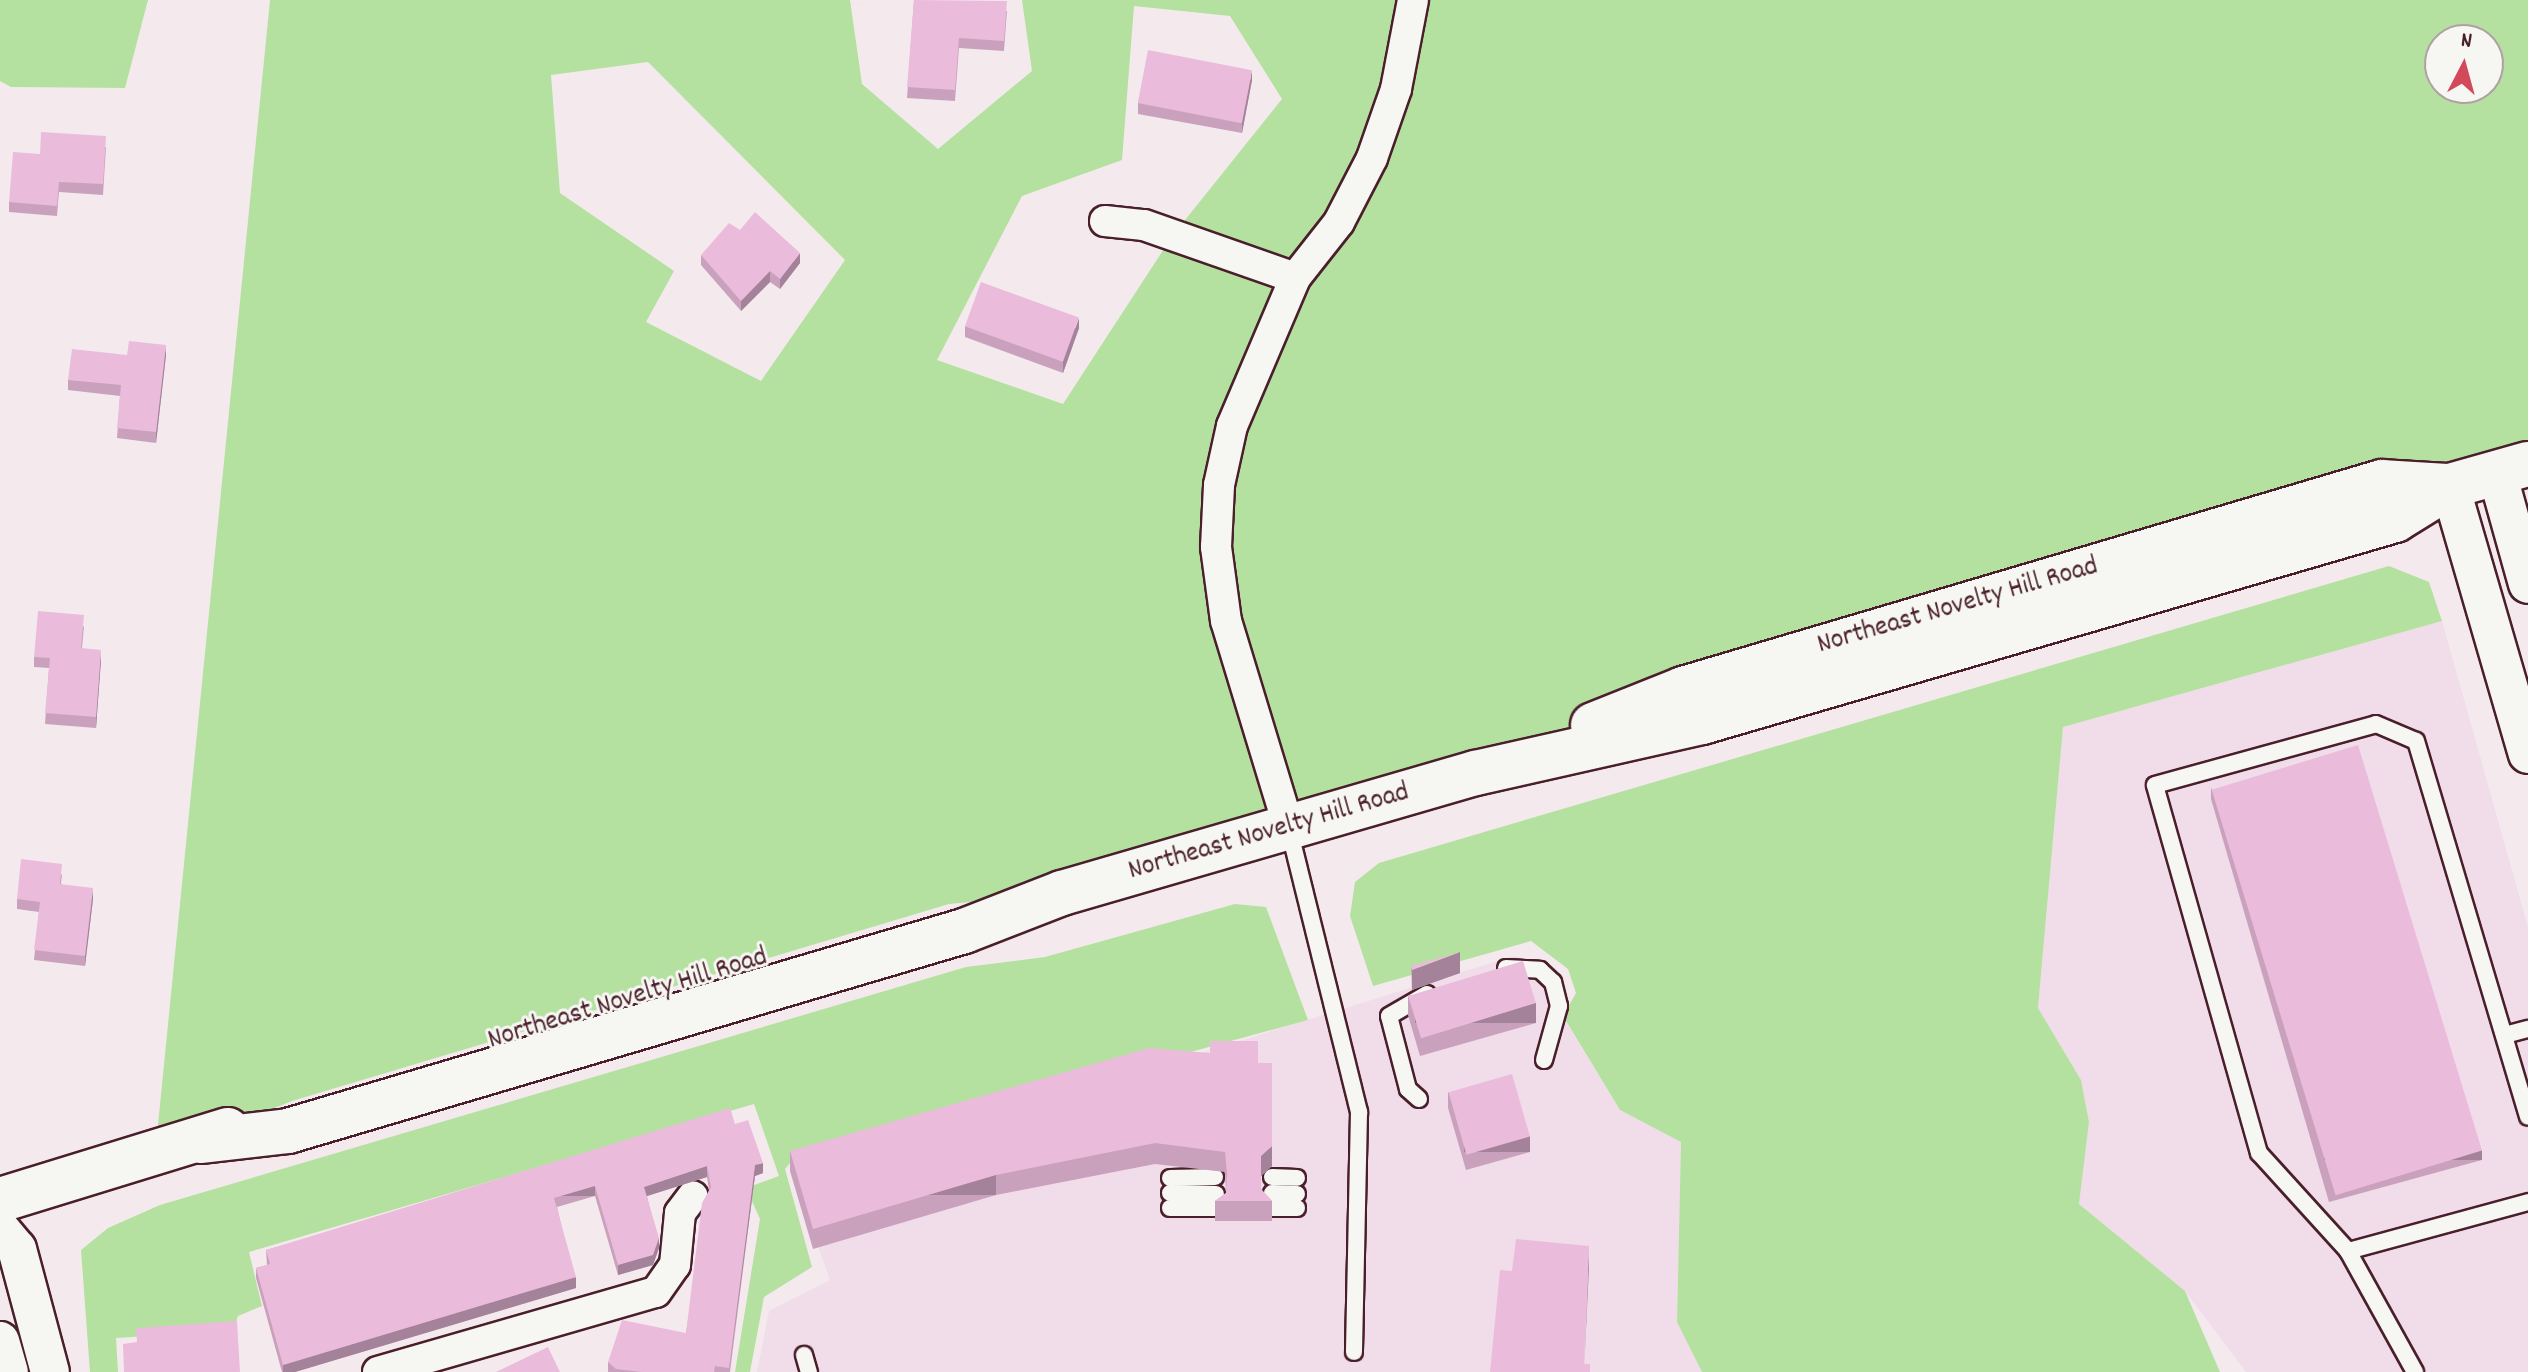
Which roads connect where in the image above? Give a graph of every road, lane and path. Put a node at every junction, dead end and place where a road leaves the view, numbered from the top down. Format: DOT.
graph roads {
  1 [pos="1413,0"];
  2 [pos="1105,221"];
  3 [pos="1295,278"];
  4 [pos="2512,469"];
  5 [pos="2450,486"];
  6 [pos="2528,584"];
  7 [pos="2528,754"];
  8 [pos="1289,828"];
  9 [pos="1484,977"];
  10 [pos="1443,990"];
  11 [pos="2528,1029"];
  12 [pos="2505,1035"];
  13 [pos="1544,1060"];
  14 [pos="1419,1099"];
  15 [pos="2528,1117"];
  16 [pos="1216,1193"];
  17 [pos="1297,1193"];
  18 [pos="693,1196"];
  19 [pos="0,1200"];
  20 [pos="2528,1202"];
  21 [pos="0,1229"];
  22 [pos="2348,1251"];
  23 [pos="0,1341"];
  24 [pos="1354,1352"];
  25 [pos="804,1355"];
  26 [pos="9,1372"];
  27 [pos="50,1372"];
  28 [pos="378,1372"];
  29 [pos="809,1372"];
  30 [pos="2415,1372"];
  1 -- 3 [label="street"];
  2 -- 3 [label="street"];
  3 -- 8 [label="street"];
  4 -- 5 [label="main road, Northeast Novelty Hill Road"];
  4 -- 6 [label="street"];
  5 -- 7 [label="street"];
  5 -- 8 [label="main road, Northeast Novelty Hill Road"];
  8 -- 19 [label="main road, Northeast Novelty Hill Road"];
  8 -- 24 [label="lane"];
  9 -- 13 [label="lane"];
  10 -- 14 [label="lane"];
  11 -- 12 [label="lane"];
  12 -- 15 [label="lane"];
  12 -- 22 [label="lane"];
  16 -- 16 [label="lane"];
  17 -- 17 [label="lane"];
  18 -- 28 [label="street"];
  20 -- 22 [label="lane"];
  21 -- 27 [label="street"];
  22 -- 30 [label="lane"];
  23 -- 26 [label="street"];
  25 -- 29 [label="lane"];
}
